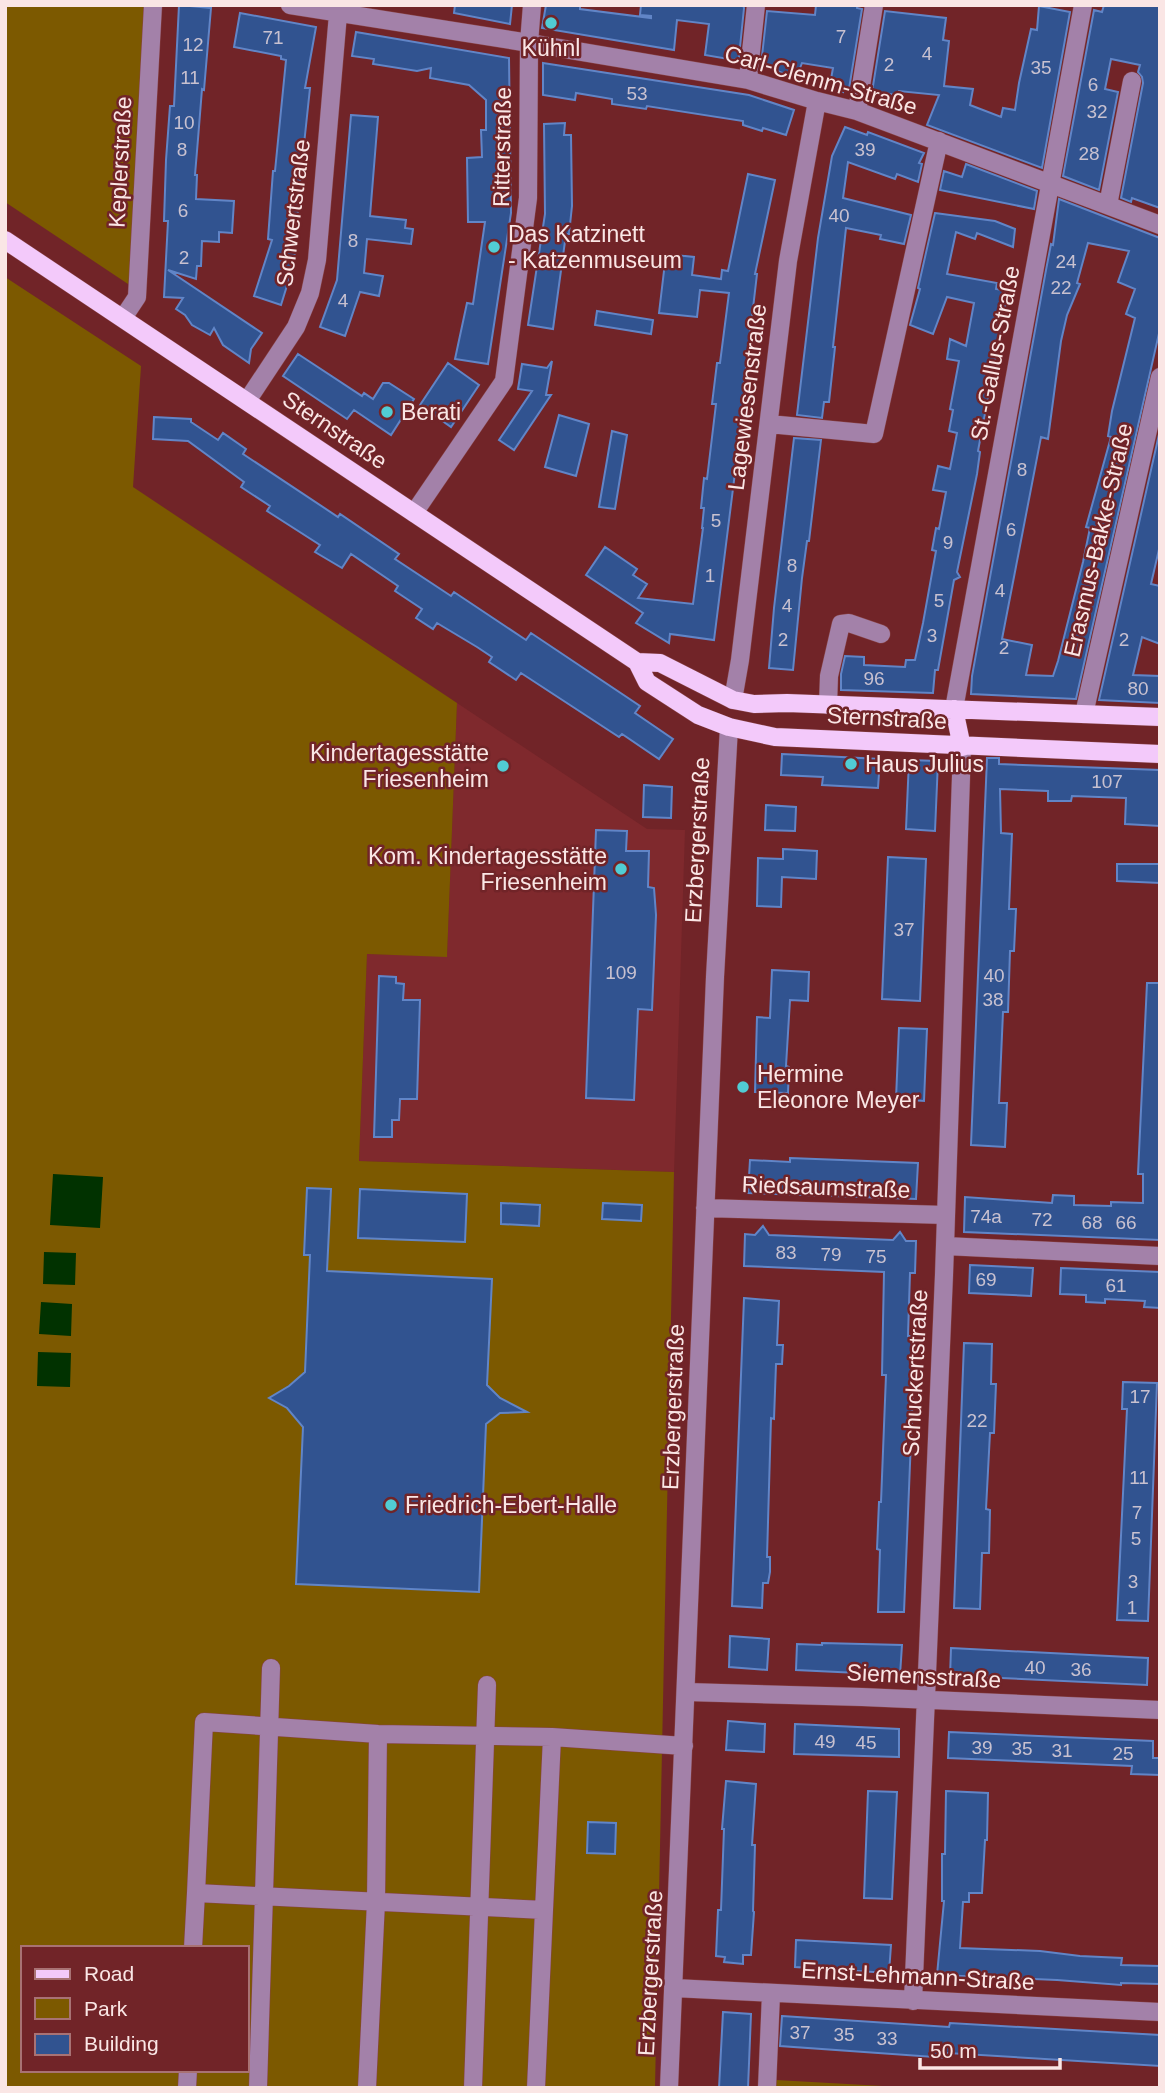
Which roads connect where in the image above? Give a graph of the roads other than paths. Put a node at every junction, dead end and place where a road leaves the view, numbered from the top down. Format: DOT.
graph roads {
  1 [pos="153,5"];
  2 [pos="290,5"];
  3 [pos="533,5"];
  4 [pos="756,5"];
  5 [pos="874,5"];
  6 [pos="1083,5"];
  7 [pos="338,14"];
  8 [pos="529,43"];
  9 [pos="748,80"];
  10 [pos="1132,81"];
  11 [pos="817,101"];
  12 [pos="857,111"];
  13 [pos="939,141"];
  14 [pos="1052,183"];
  15 [pos="1108,205"];
  16 [pos="1160,225"];
  17 [pos="5,240"];
  18 [pos="123,318"];
  19 [pos="1160,377"];
  20 [pos="247,401"];
  21 [pos="769,424"];
  22 [pos="414,513"];
  23 [pos="881,634"];
  24 [pos="637,662"];
  25 [pos="733,700"];
  26 [pos="828,705"];
  27 [pos="954,709"];
  28 [pos="1084,714"];
  29 [pos="1160,717"];
  30 [pos="729,727"];
  31 [pos="962,747"];
  32 [pos="1160,754"];
  33 [pos="705,1208"];
  34 [pos="946,1215"];
  35 [pos="945,1246"];
  36 [pos="1160,1256"];
  37 [pos="271,1668"];
  38 [pos="486,1685"];
  39 [pos="687,1692"];
  40 [pos="924,1700"];
  41 [pos="1160,1710"];
  42 [pos="270,1727"];
  43 [pos="378,1734"];
  44 [pos="484,1736"];
  45 [pos="552,1737"];
  46 [pos="684,1746"];
  47 [pos="196,1893"];
  48 [pos="264,1896"];
  49 [pos="376,1902"];
  50 [pos="479,1907"];
  51 [pos="544,1910"];
  52 [pos="193,1946"];
  53 [pos="674,1988"];
  54 [pos="771,1994"];
  55 [pos="913,2001"];
  56 [pos="1160,2012"];
  57 [pos="258,2088"];
  58 [pos="367,2088"];
  59 [pos="473,2088"];
  60 [pos="536,2088"];
  61 [pos="669,2088"];
  62 [pos="767,2088"];
  1 -- 18 [label="street, Keplerstraße"];
  2 -- 7 [label="street, Carl-Clemm-Straße"];
  3 -- 8 [label="street, Ritterstraße"];
  4 -- 9 [label="street"];
  5 -- 12 [label="street"];
  6 -- 14 [label="street, St.-Gallus-Straße"];
  7 -- 8 [label="street, Carl-Clemm-Straße"];
  7 -- 20 [label="street, Schwertstraße"];
  8 -- 9 [label="street, Carl-Clemm-Straße"];
  8 -- 22 [label="street, Ritterstraße"];
  9 -- 11 [label="street, Carl-Clemm-Straße"];
  10 -- 15 [label="street"];
  11 -- 12 [label="street, Carl-Clemm-Straße"];
  11 -- 21 [label="street, Lagewiesenstraße"];
  12 -- 13 [label="street, Carl-Clemm-Straße"];
  13 -- 14 [label="street, Carl-Clemm-Straße"];
  13 -- 21 [label="street"];
  14 -- 15 [label="street, Carl-Clemm-Straße"];
  14 -- 27 [label="street, St.-Gallus-Straße"];
  15 -- 16 [label="street, Carl-Clemm-Straße"];
  17 -- 18 [label="main road, Sternstraße"];
  18 -- 20 [label="main road, Sternstraße"];
  19 -- 28 [label="street, Erasmus-Bakke-Straße"];
  20 -- 22 [label="main road, Sternstraße"];
  21 -- 25 [label="street, Lagewiesenstraße"];
  22 -- 24 [label="main road, Sternstraße"];
  23 -- 26 [label="street"];
  24 -- 25 [label="main road, Sternstraße"];
  24 -- 30 [label="main road, Sternstraße"];
  25 -- 26 [label="main road, Sternstraße"];
  25 -- 30 [label="main road"];
  26 -- 27 [label="main road, Sternstraße"];
  27 -- 28 [label="main road, Sternstraße"];
  27 -- 31 [label="main road"];
  28 -- 29 [label="main road, Sternstraße"];
  30 -- 31 [label="main road, Sternstraße"];
  30 -- 33 [label="street, Erzbergerstraße"];
  31 -- 32 [label="main road, Sternstraße"];
  31 -- 34 [label="street, Schuckertstraße"];
  33 -- 34 [label="street, Riedsaumstraße"];
  33 -- 39 [label="street, Erzbergerstraße"];
  34 -- 35 [label="street, Schuckertstraße"];
  35 -- 36 [label="street"];
  35 -- 40 [label="street, Schuckertstraße"];
  37 -- 42 [label="street"];
  38 -- 44 [label="street"];
  39 -- 40 [label="street, Siemensstraße"];
  39 -- 46 [label="street, Erzbergerstraße"];
  40 -- 41 [label="street, Siemensstraße"];
  40 -- 55 [label="street, Schuckertstraße"];
  42 -- 43 [label="street"];
  42 -- 47 [label="street"];
  42 -- 48 [label="street"];
  43 -- 44 [label="street"];
  43 -- 49 [label="street"];
  44 -- 45 [label="street"];
  44 -- 50 [label="street"];
  45 -- 46 [label="street"];
  45 -- 51 [label="street"];
  46 -- 53 [label="street, Erzbergerstraße"];
  47 -- 48 [label="street"];
  47 -- 52 [label="street"];
  48 -- 49 [label="street"];
  48 -- 57 [label="street"];
  49 -- 50 [label="street"];
  49 -- 58 [label="street"];
  50 -- 51 [label="street"];
  50 -- 59 [label="street"];
  51 -- 60 [label="street"];
  53 -- 54 [label="street, Ernst-Lehmann-Straße"];
  53 -- 61 [label="street, Erzbergerstraße"];
  54 -- 55 [label="street, Ernst-Lehmann-Straße"];
  54 -- 62 [label="street"];
  55 -- 56 [label="street, Ernst-Lehmann-Straße"];
}
